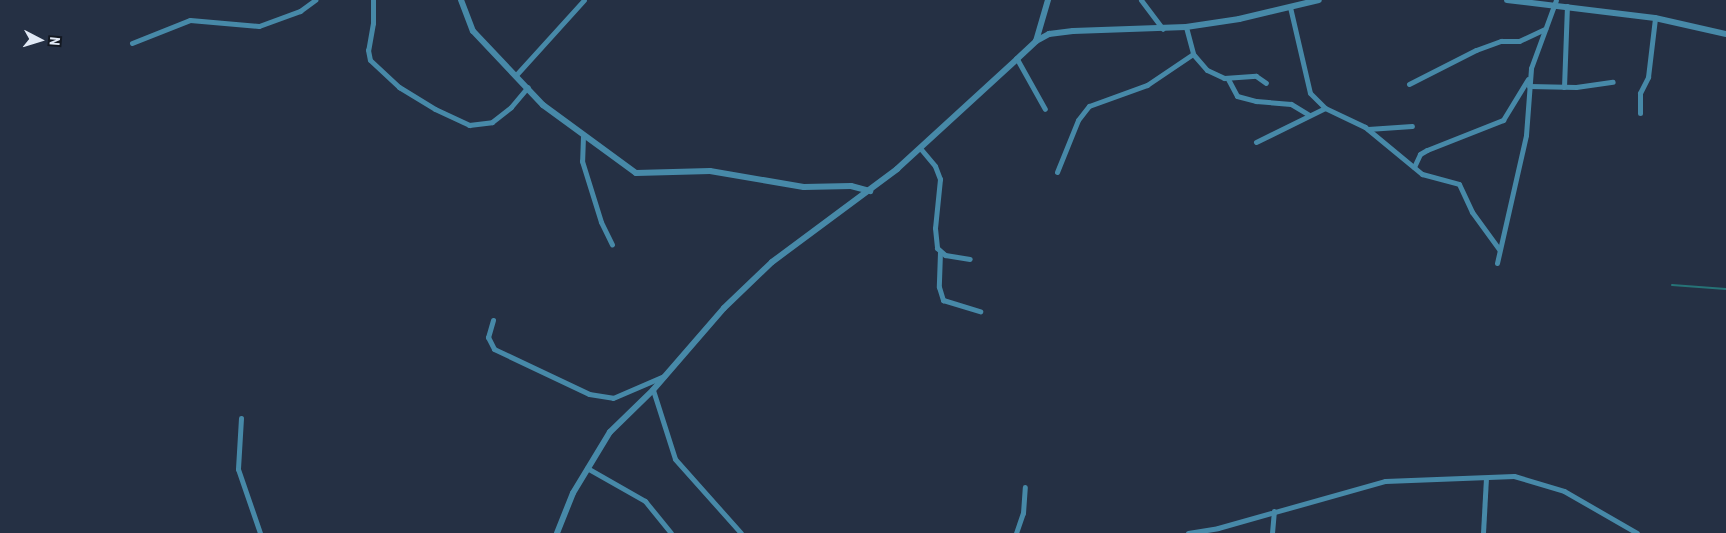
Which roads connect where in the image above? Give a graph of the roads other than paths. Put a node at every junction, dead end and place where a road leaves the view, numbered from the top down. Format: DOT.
graph roads {
  1 [pos="315,0"];
  2 [pos="373,0"];
  3 [pos="460,0"];
  4 [pos="584,0"];
  5 [pos="1048,0"];
  6 [pos="1141,0"];
  7 [pos="1319,0"];
  8 [pos="1508,0"];
  9 [pos="1556,2"];
  10 [pos="1568,6"];
  11 [pos="1290,7"];
  12 [pos="1655,18"];
  13 [pos="1186,27"];
  14 [pos="1163,29"];
  15 [pos="1545,29"];
  16 [pos="1726,34"];
  17 [pos="1036,41"];
  18 [pos="132,43"];
  19 [pos="1193,54"];
  20 [pos="1017,59"];
  21 [pos="516,75"];
  22 [pos="1529,76"];
  23 [pos="1228,79"];
  24 [pos="1613,82"];
  25 [pos="1266,83"];
  26 [pos="1409,84"];
  27 [pos="1529,86"];
  28 [pos="528,87"];
  29 [pos="1564,87"];
  30 [pos="1326,108"];
  31 [pos="1045,109"];
  32 [pos="1640,113"];
  33 [pos="1309,115"];
  34 [pos="1412,126"];
  35 [pos="1367,129"];
  36 [pos="583,136"];
  37 [pos="1256,142"];
  38 [pos="920,148"];
  39 [pos="1414,167"];
  40 [pos="1057,172"];
  41 [pos="870,190"];
  42 [pos="612,244"];
  43 [pos="1499,249"];
  44 [pos="940,252"];
  45 [pos="970,259"];
  46 [pos="1496,263"];
  47 [pos="980,311"];
  48 [pos="493,320"];
  49 [pos="666,374"];
  50 [pos="653,390"];
  51 [pos="241,418"];
  52 [pos="587,468"];
  53 [pos="1486,478"];
  54 [pos="1024,487"];
  55 [pos="1274,512"];
  56 [pos="1218,531"];
  57 [pos="260,533"];
  58 [pos="557,533"];
  59 [pos="671,533"];
  60 [pos="741,533"];
  61 [pos="1016,533"];
  62 [pos="1188,533"];
  63 [pos="1272,533"];
  64 [pos="1483,533"];
  65 [pos="1637,533"];
  1 -- 18 [label="street"];
  2 -- 28 [label="street"];
  3 -- 21 [label="street"];
  4 -- 21 [label="street"];
  5 -- 17 [label="street"];
  6 -- 14 [label="street"];
  7 -- 11 [label="street"];
  8 -- 9 [label="street"];
  9 -- 10 [label="street"];
  9 -- 15 [label="street"];
  10 -- 12 [label="street"];
  10 -- 29 [label="street"];
  11 -- 13 [label="street"];
  11 -- 30 [label="street"];
  12 -- 16 [label="street"];
  12 -- 32 [label="street"];
  13 -- 14 [label="street"];
  13 -- 19 [label="street"];
  14 -- 17 [label="street"];
  15 -- 22 [label="street"];
  15 -- 26 [label="street"];
  17 -- 20 [label="street"];
  19 -- 23 [label="street"];
  19 -- 40 [label="street"];
  20 -- 31 [label="street"];
  20 -- 38 [label="street"];
  21 -- 28 [label="street"];
  22 -- 27 [label="street"];
  22 -- 39 [label="street"];
  23 -- 25 [label="street"];
  23 -- 33 [label="street"];
  24 -- 29 [label="street"];
  27 -- 29 [label="street"];
  27 -- 43 [label="street"];
  28 -- 36 [label="street"];
  30 -- 33 [label="street"];
  30 -- 35 [label="street"];
  33 -- 37 [label="street"];
  34 -- 35 [label="street"];
  35 -- 39 [label="street"];
  36 -- 41 [label="street"];
  36 -- 42 [label="street"];
  38 -- 41 [label="street"];
  38 -- 44 [label="street"];
  39 -- 43 [label="street"];
  41 -- 49 [label="street"];
  43 -- 46 [label="street"];
  44 -- 45 [label="street"];
  44 -- 47 [label="street"];
  48 -- 49 [label="street"];
  49 -- 50 [label="street"];
  50 -- 52 [label="street"];
  50 -- 60 [label="street"];
  51 -- 57 [label="street"];
  52 -- 58 [label="street"];
  52 -- 59 [label="street"];
  53 -- 55 [label="street"];
  53 -- 64 [label="street"];
  53 -- 65 [label="street"];
  54 -- 61 [label="street"];
  55 -- 56 [label="street"];
  55 -- 63 [label="street"];
  56 -- 62 [label="street"];
}
